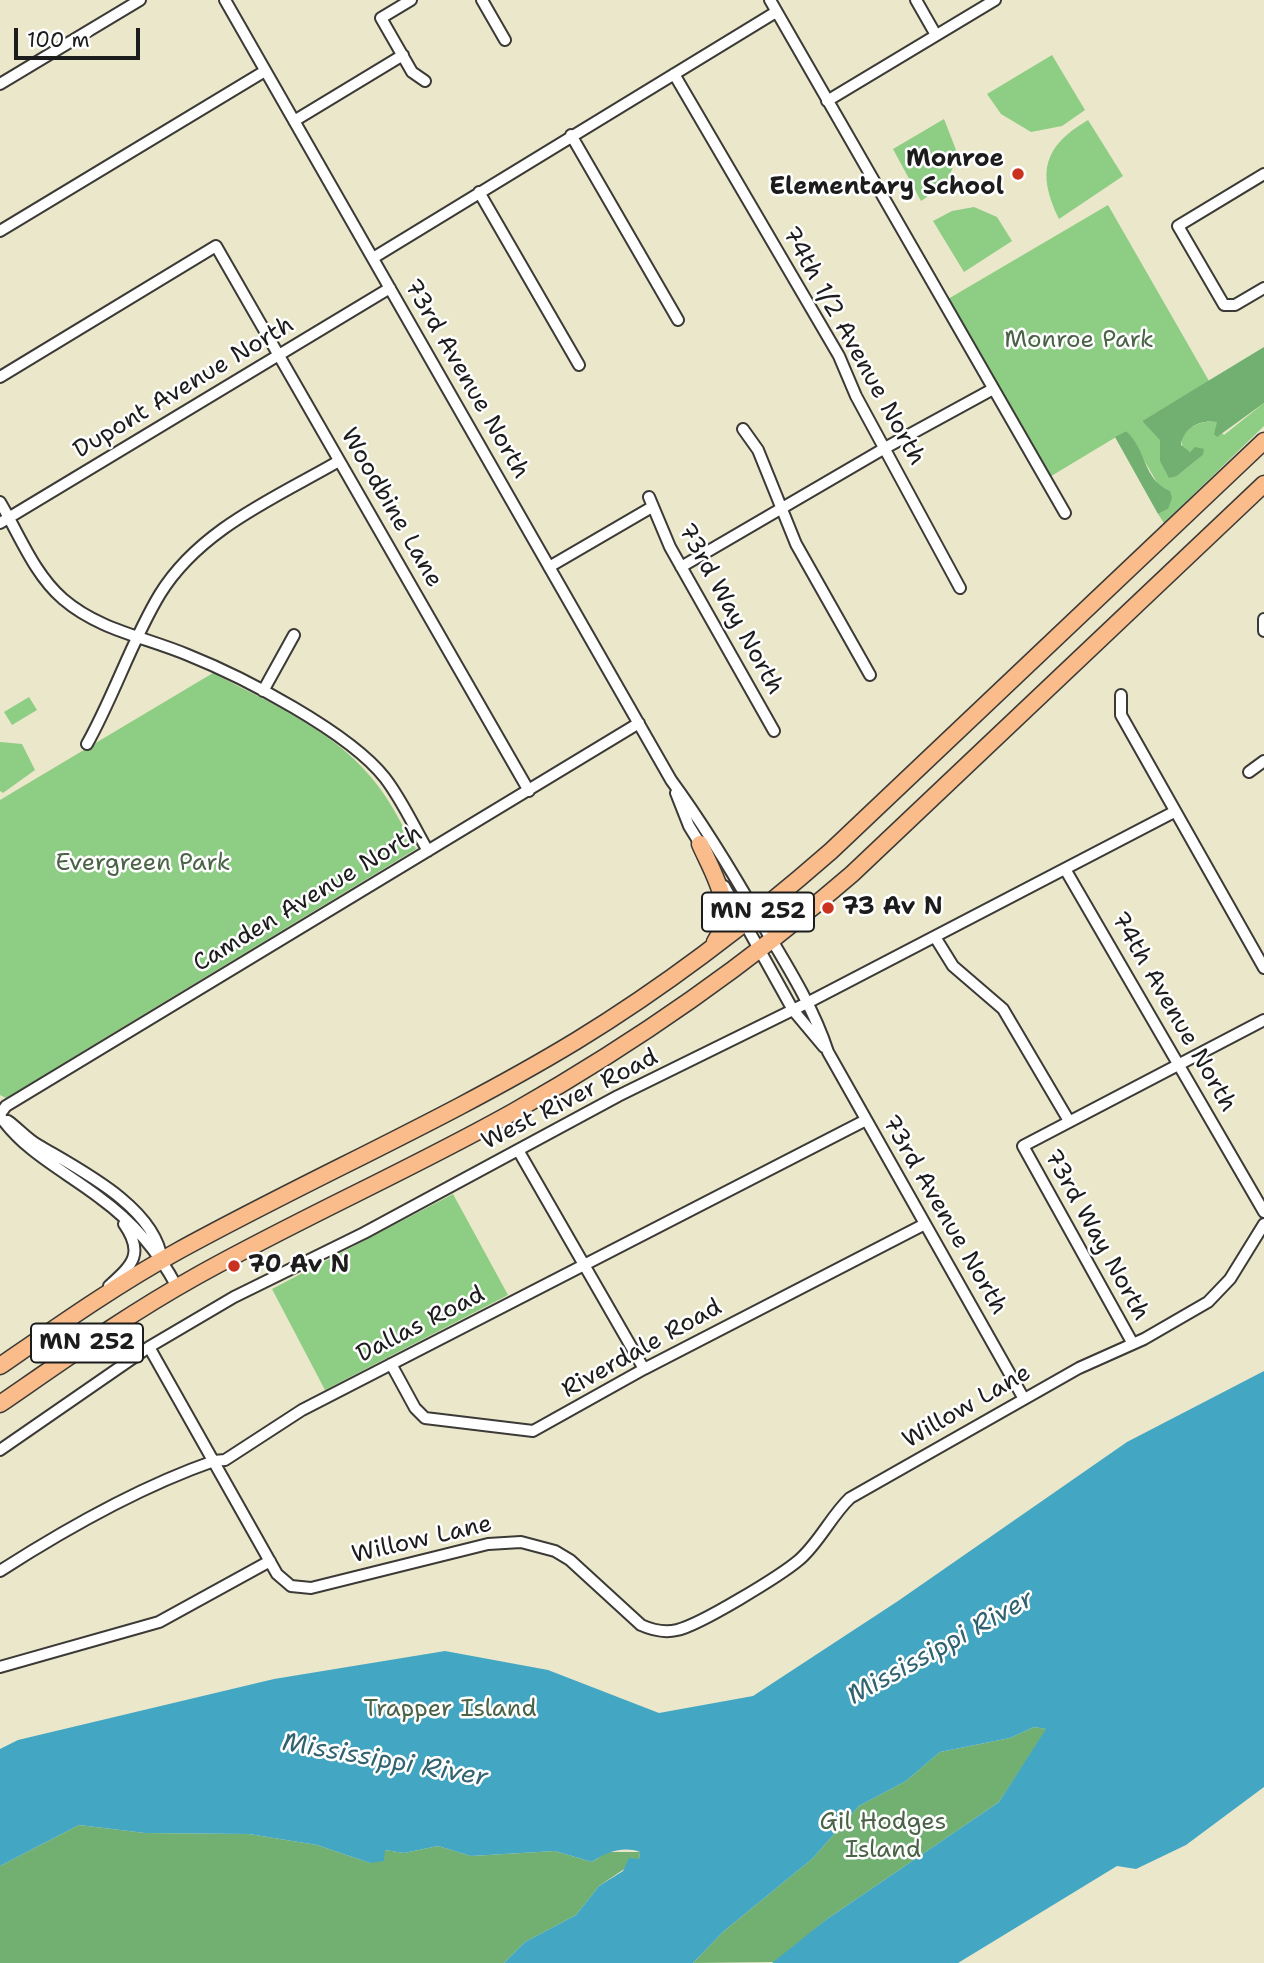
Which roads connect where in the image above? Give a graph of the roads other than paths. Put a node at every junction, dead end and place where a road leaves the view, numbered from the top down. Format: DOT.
graph roads {
  1 [pos="140,0"];
  2 [pos="225,0"];
  3 [pos="411,0"];
  4 [pos="482,0"];
  5 [pos="769,0"];
  6 [pos="916,0"];
  7 [pos="995,0"];
  8 [pos="776,12"];
  9 [pos="936,35"];
  10 [pos="505,40"];
  11 [pos="403,55"];
  12 [pos="265,71"];
  13 [pos="674,74"];
  14 [pos="425,81"];
  15 [pos="0,85"];
  16 [pos="827,101"];
  17 [pos="294,121"];
  18 [pos="571,135"];
  19 [pos="1264,174"];
  20 [pos="479,192"];
  21 [pos="0,232"];
  22 [pos="373,258"];
  23 [pos="390,288"];
  24 [pos="1264,288"];
  25 [pos="678,320"];
  26 [pos="279,355"];
  27 [pos="579,365"];
  28 [pos="0,377"];
  29 [pos="993,389"];
  30 [pos="743,429"];
  31 [pos="1264,441"];
  32 [pos="885,448"];
  33 [pos="340,461"];
  34 [pos="1264,484"];
  35 [pos="0,502"];
  36 [pos="781,510"];
  37 [pos="1065,513"];
  38 [pos="5,521"];
  39 [pos="549,567"];
  40 [pos="681,567"];
  41 [pos="960,588"];
  42 [pos="1264,619"];
  43 [pos="1264,631"];
  44 [pos="294,635"];
  45 [pos="139,638"];
  46 [pos="870,675"];
  47 [pos="263,691"];
  48 [pos="1121,695"];
  49 [pos="639,723"];
  50 [pos="774,731"];
  51 [pos="87,744"];
  52 [pos="1264,761"];
  53 [pos="1249,772"];
  54 [pos="671,780"];
  55 [pos="529,791"];
  56 [pos="1174,812"];
  57 [pos="700,844"];
  58 [pos="428,851"];
  59 [pos="1065,869"];
  60 [pos="750,918"];
  61 [pos="935,937"];
  62 [pos="766,946"];
  63 [pos="711,948"];
  64 [pos="1264,968"];
  65 [pos="807,1003"];
  66 [pos="793,1010"];
  67 [pos="1264,1020"];
  68 [pos="828,1052"];
  69 [pos="1180,1064"];
  70 [pos="0,1115"];
  71 [pos="866,1120"];
  72 [pos="1069,1121"];
  73 [pos="518,1150"];
  74 [pos="99,1196"];
  75 [pos="1264,1212"];
  76 [pos="925,1224"];
  77 [pos="1264,1224"];
  78 [pos="162,1260"];
  79 [pos="584,1266"];
  80 [pos="177,1287"];
  81 [pos="83,1309"];
  82 [pos="1133,1344"];
  83 [pos="149,1347"];
  84 [pos="391,1363"];
  85 [pos="0,1366"];
  86 [pos="643,1369"];
  87 [pos="1024,1399"];
  88 [pos="0,1404"];
  89 [pos="0,1450"];
  90 [pos="214,1461"];
  91 [pos="270,1561"];
  92 [pos="0,1572"];
  93 [pos="0,1667"];
  1 -- 15 [label="street"];
  2 -- 12 [label="street, 73rd Avenue North"];
  3 -- 11 [label="street"];
  4 -- 10 [label="street"];
  5 -- 8 [label="street"];
  6 -- 9 [label="street"];
  7 -- 9 [label="street"];
  8 -- 13 [label="street"];
  8 -- 16 [label="street"];
  9 -- 16 [label="street"];
  11 -- 14 [label="street"];
  11 -- 17 [label="street"];
  12 -- 17 [label="street, 73rd Avenue North"];
  12 -- 21 [label="street"];
  13 -- 18 [label="street"];
  13 -- 32 [label="street, 74th 1/2 Avenue North"];
  16 -- 29 [label="street"];
  17 -- 22 [label="street, 73rd Avenue North"];
  18 -- 20 [label="street"];
  18 -- 25 [label="street"];
  19 -- 24 [label="street"];
  20 -- 22 [label="street"];
  20 -- 27 [label="street"];
  22 -- 23 [label="street, 73rd Avenue North"];
  23 -- 26 [label="street, Dupont Avenue North"];
  23 -- 39 [label="street, 73rd Avenue North"];
  26 -- 28 [label="street, Woodbine Lane"];
  26 -- 33 [label="street, Woodbine Lane"];
  26 -- 38 [label="street, Dupont Avenue North"];
  29 -- 32 [label="street"];
  29 -- 37 [label="street"];
  30 -- 36 [label="street"];
  31 -- 60 [label="highway, MN 252"];
  32 -- 36 [label="street"];
  32 -- 41 [label="street, 74th 1/2 Avenue North"];
  33 -- 45 [label="street"];
  33 -- 55 [label="street, Woodbine Lane"];
  34 -- 62 [label="highway, MN 252"];
  35 -- 38 [label="street"];
  36 -- 40 [label="street"];
  36 -- 46 [label="street"];
  38 -- 45 [label="street"];
  39 -- 40 [label="street, 73rd Way North"];
  39 -- 49 [label="street, 73rd Avenue North"];
  40 -- 50 [label="street, 73rd Way North"];
  42 -- 43 [label="street"];
  44 -- 47 [label="street"];
  45 -- 47 [label="street"];
  45 -- 51 [label="street"];
  47 -- 58 [label="street"];
  48 -- 56 [label="street"];
  49 -- 54 [label="street, 73rd Avenue North"];
  49 -- 55 [label="street, Camden Avenue North"];
  52 -- 53 [label="street"];
  54 -- 57 [label="street, 73rd Avenue North"];
  54 -- 60 [label="street, 73rd Avenue North"];
  55 -- 58 [label="street, Camden Avenue North"];
  56 -- 59 [label="street, West River Road"];
  56 -- 64 [label="street"];
  57 -- 60 [label="street, 73rd Avenue North"];
  57 -- 63 [label="highway"];
  58 -- 70 [label="street, Camden Avenue North"];
  59 -- 61 [label="street, West River Road"];
  59 -- 69 [label="street, 74th Avenue North"];
  60 -- 62 [label="street, 73rd Avenue North"];
  60 -- 63 [label="highway, MN 252"];
  61 -- 65 [label="street, West River Road"];
  61 -- 72 [label="street, 73rd Way North"];
  62 -- 65 [label="street, 73rd Avenue North"];
  62 -- 66 [label="street, 73rd Avenue North"];
  62 -- 80 [label="highway, MN 252"];
  63 -- 78 [label="highway, MN 252"];
  65 -- 66 [label="street, West River Road"];
  65 -- 68 [label="street, 73rd Avenue North"];
  66 -- 68 [label="street, 73rd Avenue North"];
  66 -- 73 [label="street, West River Road"];
  67 -- 69 [label="street"];
  68 -- 71 [label="street, 73rd Avenue North"];
  69 -- 72 [label="street"];
  69 -- 75 [label="street, 74th Avenue North"];
  70 -- 74 [label="street"];
  70 -- 78 [label="street"];
  71 -- 76 [label="street, 73rd Avenue North"];
  71 -- 79 [label="street, Dallas Road"];
  72 -- 82 [label="street, 73rd Way North"];
  73 -- 79 [label="street"];
  73 -- 83 [label="street, West River Road"];
  74 -- 78 [label="street"];
  74 -- 81 [label="street"];
  76 -- 86 [label="street, Riverdale Road"];
  76 -- 87 [label="street, 73rd Avenue North"];
  77 -- 82 [label="street, Willow Lane"];
  78 -- 80 [label="street"];
  78 -- 81 [label="highway, MN 252"];
  79 -- 84 [label="street, Dallas Road"];
  79 -- 86 [label="street"];
  80 -- 88 [label="highway, MN 252"];
  81 -- 85 [label="highway, MN 252"];
  82 -- 87 [label="street, Willow Lane"];
  83 -- 89 [label="street, West River Road"];
  83 -- 90 [label="street, Willow Lane"];
  84 -- 86 [label="street, Riverdale Road"];
  84 -- 90 [label="street, Dallas Road"];
  87 -- 91 [label="street, Willow Lane"];
  90 -- 91 [label="street, Willow Lane"];
  90 -- 92 [label="street, Dallas Road"];
  91 -- 93 [label="street"];
}
